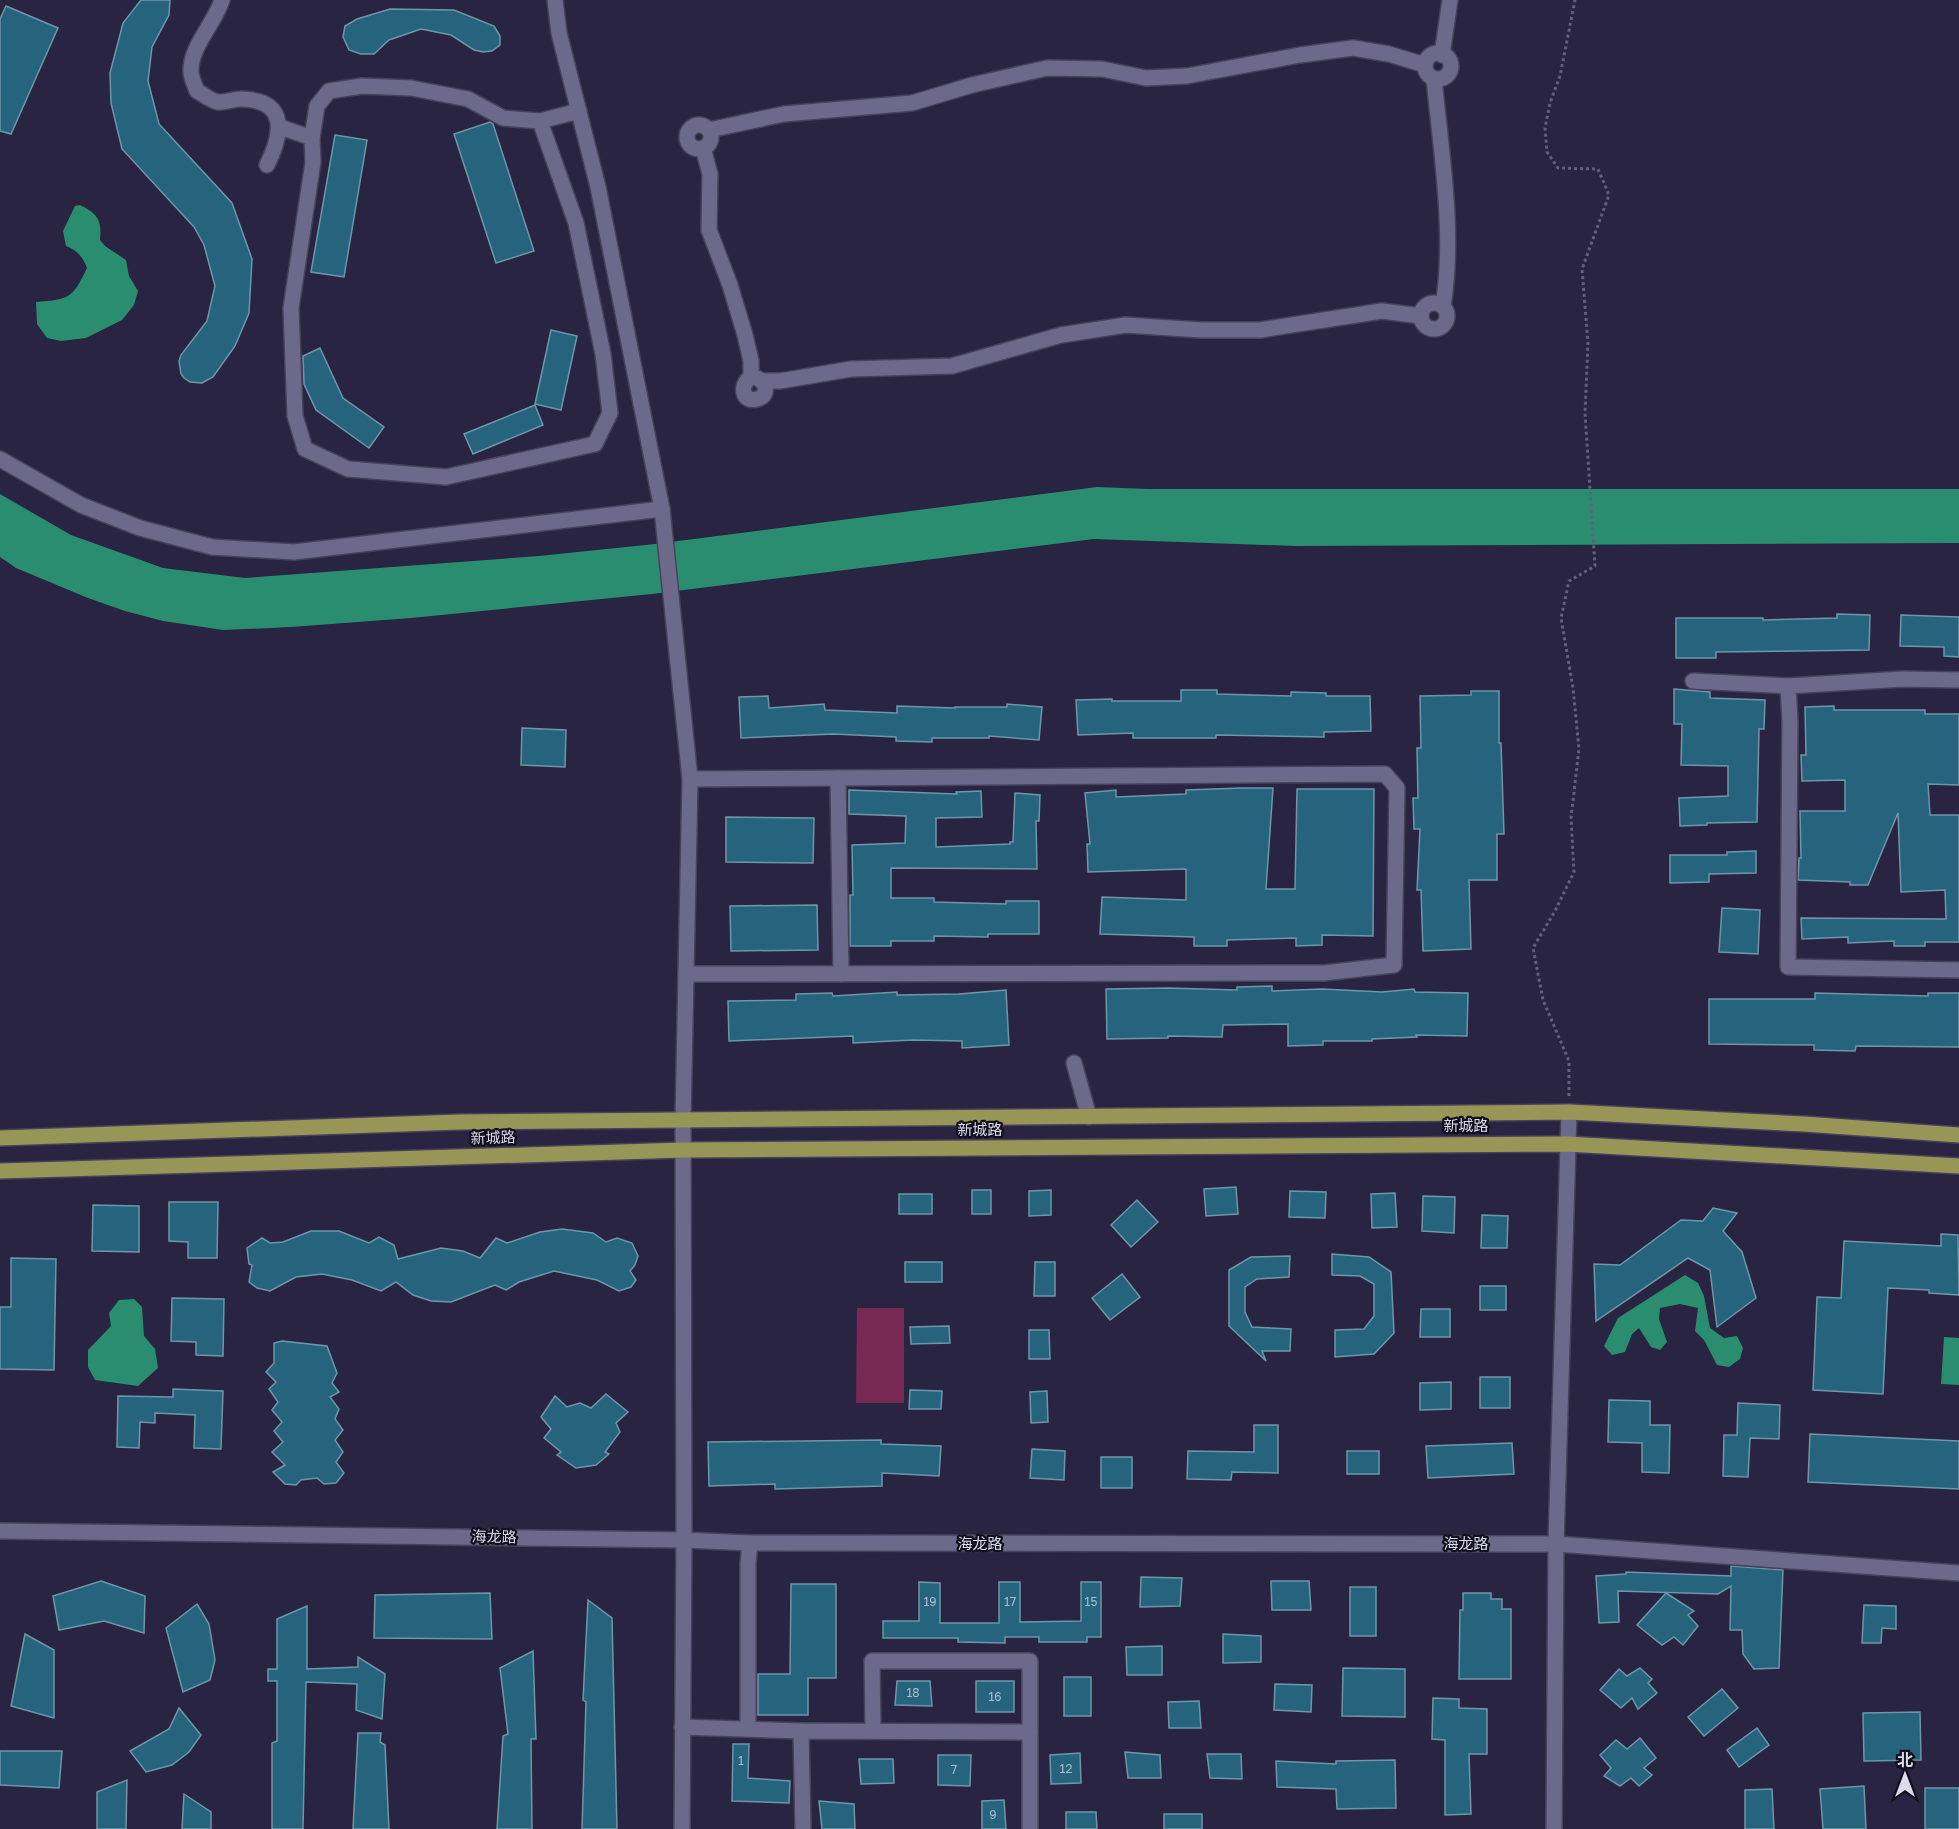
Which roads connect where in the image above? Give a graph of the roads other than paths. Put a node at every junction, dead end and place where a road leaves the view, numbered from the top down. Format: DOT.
graph roads {
  1 [pos="222,0"];
  2 [pos="555,0"];
  3 [pos="1450,0"];
  4 [pos="1442,55"];
  5 [pos="1425,64"];
  6 [pos="1434,79"];
  7 [pos="579,111"];
  8 [pos="540,122"];
  9 [pos="280,127"];
  10 [pos="709,130"];
  11 [pos="312,138"];
  12 [pos="703,148"];
  13 [pos="267,165"];
  14 [pos="0,459"];
  15 [pos="662,509"];
  16 [pos="1959,680"];
  17 [pos="1693,681"];
  18 [pos="1788,686"];
  19 [pos="838,778"];
  20 [pos="690,779"];
  21 [pos="1959,970"];
  22 [pos="686,974"];
  23 [pos="841,974"];
  24 [pos="1074,1063"];
  25 [pos="1569,1113"];
  26 [pos="1089,1117"];
  27 [pos="683,1120"];
  28 [pos="1959,1135"];
  29 [pos="0,1138"];
  30 [pos="1568,1144"];
  31 [pos="684,1150"];
  32 [pos="1959,1166"];
  33 [pos="0,1171"];
  34 [pos="0,1531"];
  35 [pos="684,1540"];
  36 [pos="750,1543"];
  37 [pos="1556,1544"];
  38 [pos="1959,1573"];
  39 [pos="682,1727"];
  40 [pos="748,1729"];
  41 [pos="801,1731"];
  42 [pos="873,1731"];
  43 [pos="1030,1731"];
  44 [pos="682,1829"];
  45 [pos="803,1829"];
  46 [pos="1030,1829"];
  47 [pos="1554,1829"];
  1 -- 9 [label="street"];
  2 -- 7 [label="street"];
  3 -- 4 [label="street"];
  4 -- 5 [label="street"];
  4 -- 6 [label="street"];
  5 -- 6 [label="street"];
  5 -- 10 [label="street"];
  6 -- 12 [label="street"];
  7 -- 8 [label="street"];
  7 -- 15 [label="street"];
  8 -- 11 [label="street"];
  8 -- 11 [label="street"];
  9 -- 11 [label="street"];
  9 -- 13 [label="street"];
  10 -- 12 [label="street"];
  10 -- 12 [label="street"];
  14 -- 15 [label="street"];
  15 -- 20 [label="street"];
  16 -- 18 [label="street"];
  17 -- 18 [label="street"];
  18 -- 21 [label="street"];
  19 -- 20 [label="street"];
  19 -- 23 [label="street"];
  19 -- 23 [label="street"];
  20 -- 22 [label="street"];
  22 -- 23 [label="street"];
  22 -- 27 [label="street"];
  24 -- 26 [label="street"];
  25 -- 26 [label="main road, 新城路"];
  25 -- 28 [label="main road, 新城路"];
  25 -- 30 [label="street"];
  26 -- 27 [label="main road, 新城路"];
  27 -- 29 [label="main road, 新城路"];
  27 -- 31 [label="street"];
  30 -- 31 [label="main road, 新城路"];
  30 -- 32 [label="main road, 新城路"];
  30 -- 37 [label="street"];
  31 -- 33 [label="main road, 新城路"];
  31 -- 35 [label="street"];
  34 -- 35 [label="street, 海龙路"];
  35 -- 36 [label="street, 海龙路"];
  35 -- 39 [label="street"];
  36 -- 37 [label="street, 海龙路"];
  36 -- 40 [label="street"];
  37 -- 38 [label="street, 海龙路"];
  37 -- 47 [label="street"];
  39 -- 40 [label="street"];
  39 -- 44 [label="street"];
  40 -- 41 [label="street"];
  41 -- 42 [label="street"];
  41 -- 45 [label="street"];
  42 -- 43 [label="street"];
  42 -- 43 [label="street"];
  43 -- 46 [label="street"];
}
